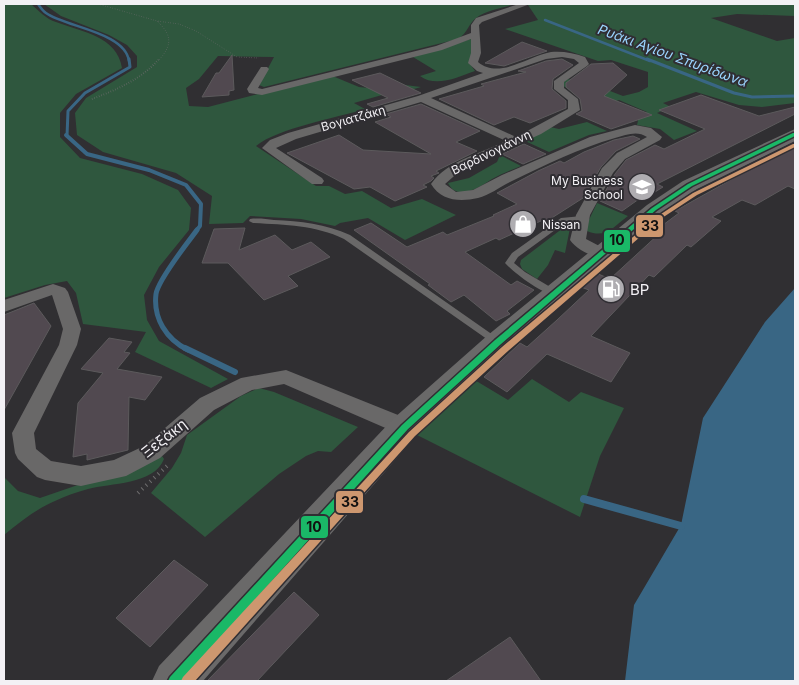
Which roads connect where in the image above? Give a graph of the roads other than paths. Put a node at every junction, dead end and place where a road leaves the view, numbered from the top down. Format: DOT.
graph roads {
  1 [pos="526,4"];
  2 [pos="475,36"];
  3 [pos="264,69"];
  4 [pos="496,72"];
  5 [pos="422,98"];
  6 [pos="795,134"];
  7 [pos="515,141"];
  8 [pos="317,181"];
  9 [pos="582,218"];
  10 [pos="253,221"];
  11 [pos="600,253"];
  12 [pos="554,293"];
  13 [pos="4,306"];
  14 [pos="498,342"];
  15 [pos="405,427"];
  16 [pos="174,681"];
  1 -- 2 [label="street"];
  2 -- 3 [label="street"];
  2 -- 4 [label="street"];
  4 -- 5 [label="street, Βογιατζάκη"];
  4 -- 7 [label="street, Βαρδινογιάννη"];
  5 -- 7 [label="street"];
  5 -- 8 [label="street, Βογιατζάκη"];
  6 -- 11 [label="main road"];
  7 -- 9 [label="street, Βαρδινογιάννη"];
  9 -- 11 [label="street, Βαρδινογιάννη"];
  9 -- 12 [label="lane"];
  10 -- 14 [label="lane"];
  11 -- 12 [label="main road"];
  12 -- 14 [label="main road"];
  13 -- 15 [label="street, Ξεξάκη"];
  14 -- 15 [label="main road"];
  15 -- 16 [label="main road"];
}
